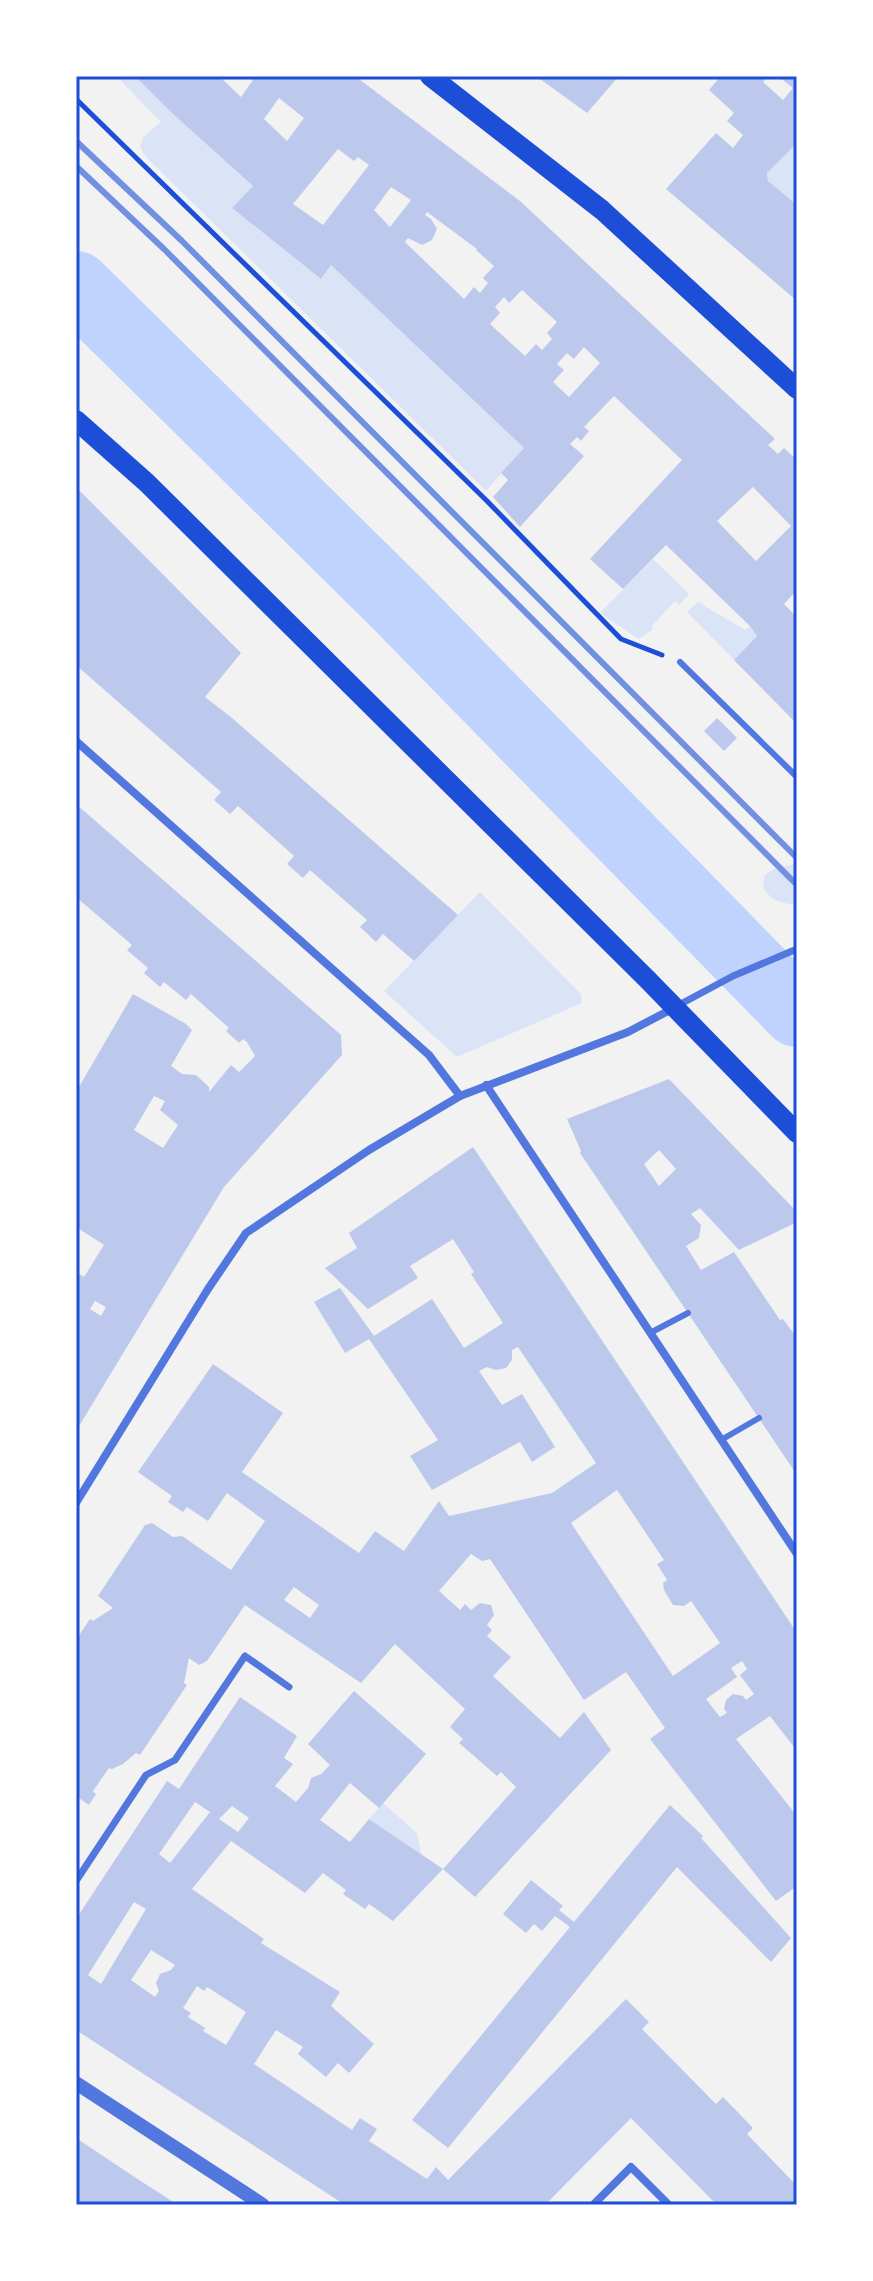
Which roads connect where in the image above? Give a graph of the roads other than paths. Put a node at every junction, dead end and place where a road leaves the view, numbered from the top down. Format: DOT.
graph roads {
  1 [pos="430,76"];
  2 [pos="797,389"];
  3 [pos="76,420"];
  4 [pos="680,662"];
  5 [pos="76,741"];
  6 [pos="797,777"];
  7 [pos="797,949"];
  8 [pos="675,1007"];
  9 [pos="486,1085"];
  10 [pos="460,1096"];
  11 [pos="797,1133"];
  12 [pos="688,1313"];
  13 [pos="650,1333"];
  14 [pos="759,1418"];
  15 [pos="721,1440"];
  16 [pos="76,1503"];
  17 [pos="797,1554"];
  18 [pos="289,1687"];
  19 [pos="76,1881"];
  20 [pos="76,2083"];
  21 [pos="263,2205"];
  22 [pos="593,2205"];
  23 [pos="669,2205"];
  1 -- 2 [label="main road"];
  3 -- 8 [label="main road"];
  4 -- 6 [label="lane"];
  5 -- 10 [label="street"];
  7 -- 8 [label="street"];
  8 -- 9 [label="street"];
  8 -- 11 [label="main road"];
  9 -- 10 [label="street"];
  9 -- 13 [label="street"];
  10 -- 16 [label="street"];
  12 -- 13 [label="lane"];
  13 -- 15 [label="street"];
  14 -- 15 [label="lane"];
  15 -- 17 [label="street"];
  18 -- 19 [label="street"];
  20 -- 21 [label="street"];
  22 -- 23 [label="street"];
}
